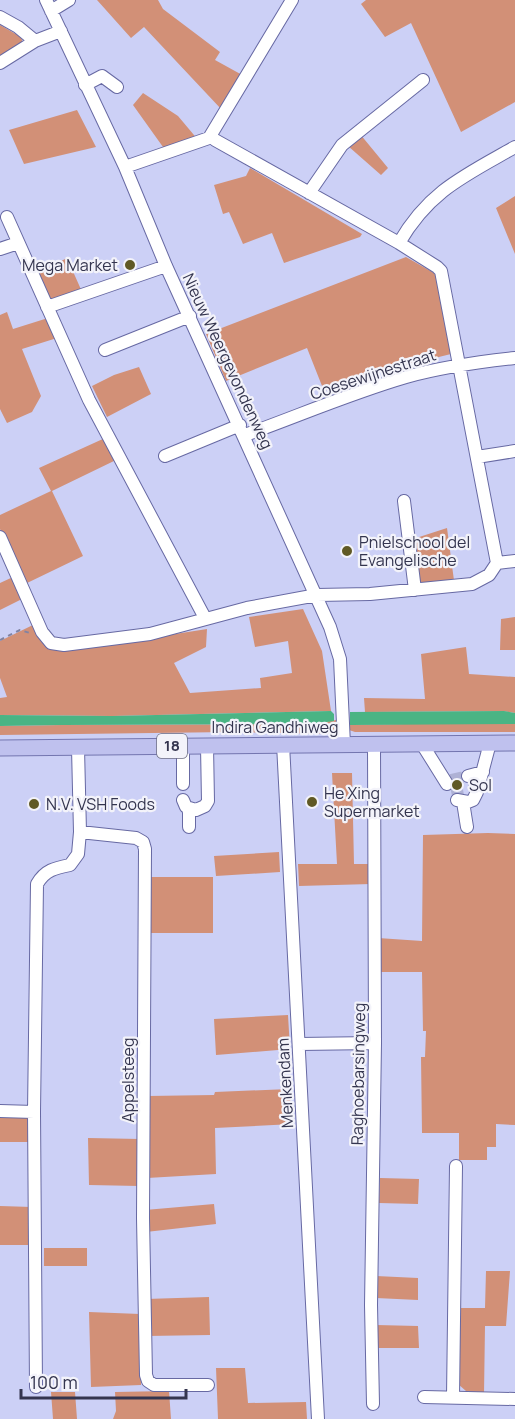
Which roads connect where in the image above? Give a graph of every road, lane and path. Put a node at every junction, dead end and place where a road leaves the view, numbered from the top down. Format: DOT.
graph roads {
  1 [pos="69,0"];
  2 [pos="292,0"];
  3 [pos="49,5"];
  4 [pos="0,17"];
  5 [pos="61,31"];
  6 [pos="35,41"];
  7 [pos="0,63"];
  8 [pos="423,80"];
  9 [pos="85,85"];
  10 [pos="117,87"];
  11 [pos="215,140"];
  12 [pos="515,147"];
  13 [pos="125,167"];
  14 [pos="309,193"];
  15 [pos="7,217"];
  16 [pos="18,243"];
  17 [pos="399,243"];
  18 [pos="0,249"];
  19 [pos="166,266"];
  20 [pos="47,306"];
  21 [pos="190,316"];
  22 [pos="105,350"];
  23 [pos="515,357"];
  24 [pos="459,365"];
  25 [pos="243,430"];
  26 [pos="515,451"];
  27 [pos="165,456"];
  28 [pos="477,457"];
  29 [pos="404,501"];
  30 [pos="0,537"];
  31 [pos="515,561"];
  32 [pos="497,563"];
  33 [pos="415,590"];
  34 [pos="317,595"];
  35 [pos="205,618"];
  36 [pos="47,639"];
  37 [pos="0,640"];
  38 [pos="344,739"];
  39 [pos="490,743"];
  40 [pos="515,743"];
  41 [pos="283,744"];
  42 [pos="422,744"];
  43 [pos="374,745"];
  44 [pos="183,746"];
  45 [pos="207,746"];
  46 [pos="0,748"];
  47 [pos="78,748"];
  48 [pos="448,782"];
  49 [pos="183,784"];
  50 [pos="189,827"];
  51 [pos="467,827"];
  52 [pos="80,832"];
  53 [pos="375,1043"];
  54 [pos="299,1044"];
  55 [pos="0,1111"];
  56 [pos="34,1112"];
  57 [pos="456,1166"];
  58 [pos="208,1385"];
  59 [pos="36,1387"];
  60 [pos="424,1397"];
  61 [pos="453,1397"];
  62 [pos="515,1399"];
  63 [pos="373,1404"];
  64 [pos="318,1419"];
  1 -- 3 [label="street"];
  2 -- 13 [label="street"];
  3 -- 5 [label="street, Nieuw Weergevondenweg"];
  4 -- 6 [label="street"];
  5 -- 6 [label="street"];
  5 -- 9 [label="street, Nieuw Weergevondenweg"];
  6 -- 7 [label="street"];
  8 -- 14 [label="street"];
  9 -- 10 [label="street"];
  9 -- 13 [label="street, Nieuw Weergevondenweg"];
  11 -- 14 [label="street"];
  12 -- 17 [label="street"];
  13 -- 19 [label="street, Nieuw Weergevondenweg"];
  14 -- 17 [label="street"];
  15 -- 16 [label="street"];
  16 -- 18 [label="street"];
  16 -- 20 [label="street"];
  17 -- 24 [label="street"];
  19 -- 20 [label="street"];
  19 -- 21 [label="street, Nieuw Weergevondenweg"];
  20 -- 35 [label="street"];
  21 -- 22 [label="street"];
  21 -- 25 [label="street, Nieuw Weergevondenweg"];
  23 -- 24 [label="street, Coesewijnestraat"];
  24 -- 25 [label="street, Coesewijnestraat"];
  24 -- 28 [label="street"];
  25 -- 27 [label="street, Coesewijnestraat"];
  25 -- 34 [label="street, Nieuw Weergevondenweg"];
  26 -- 28 [label="street"];
  28 -- 32 [label="street"];
  29 -- 33 [label="street"];
  30 -- 36 [label="street"];
  31 -- 32 [label="street"];
  32 -- 33 [label="street"];
  33 -- 34 [label="street"];
  34 -- 35 [label="street"];
  34 -- 38 [label="street, Nieuw Weergevondenweg"];
  35 -- 36 [label="street"];
  36 -- 37 [label="path"];
  38 -- 41 [label="main road, Indira Gandhiweg / 18"];
  38 -- 43 [label="main road, Indira Gandhiweg / 18"];
  39 -- 40 [label="main road, Indira Gandhiweg / 18"];
  39 -- 42 [label="main road, Indira Gandhiweg / 18"];
  39 -- 51 [label="street"];
  41 -- 45 [label="main road, Indira Gandhiweg / 18"];
  41 -- 54 [label="street, Menkendam"];
  42 -- 43 [label="main road, Indira Gandhiweg / 18"];
  42 -- 48 [label="street"];
  43 -- 53 [label="street, Raghoebarsingweg"];
  44 -- 45 [label="main road, Indira Gandhiweg / 18"];
  44 -- 47 [label="main road, Indira Gandhiweg / 18"];
  44 -- 49 [label="street"];
  45 -- 50 [label="street"];
  46 -- 47 [label="main road, Indira Gandhiweg / 18"];
  47 -- 52 [label="street"];
  52 -- 56 [label="street"];
  52 -- 58 [label="street, Appelsteeg"];
  53 -- 54 [label="street"];
  53 -- 63 [label="street, Raghoebarsingweg"];
  54 -- 64 [label="street, Menkendam"];
  55 -- 56 [label="street"];
  56 -- 59 [label="street"];
  57 -- 61 [label="street"];
  60 -- 61 [label="street"];
  61 -- 62 [label="street"];
}
